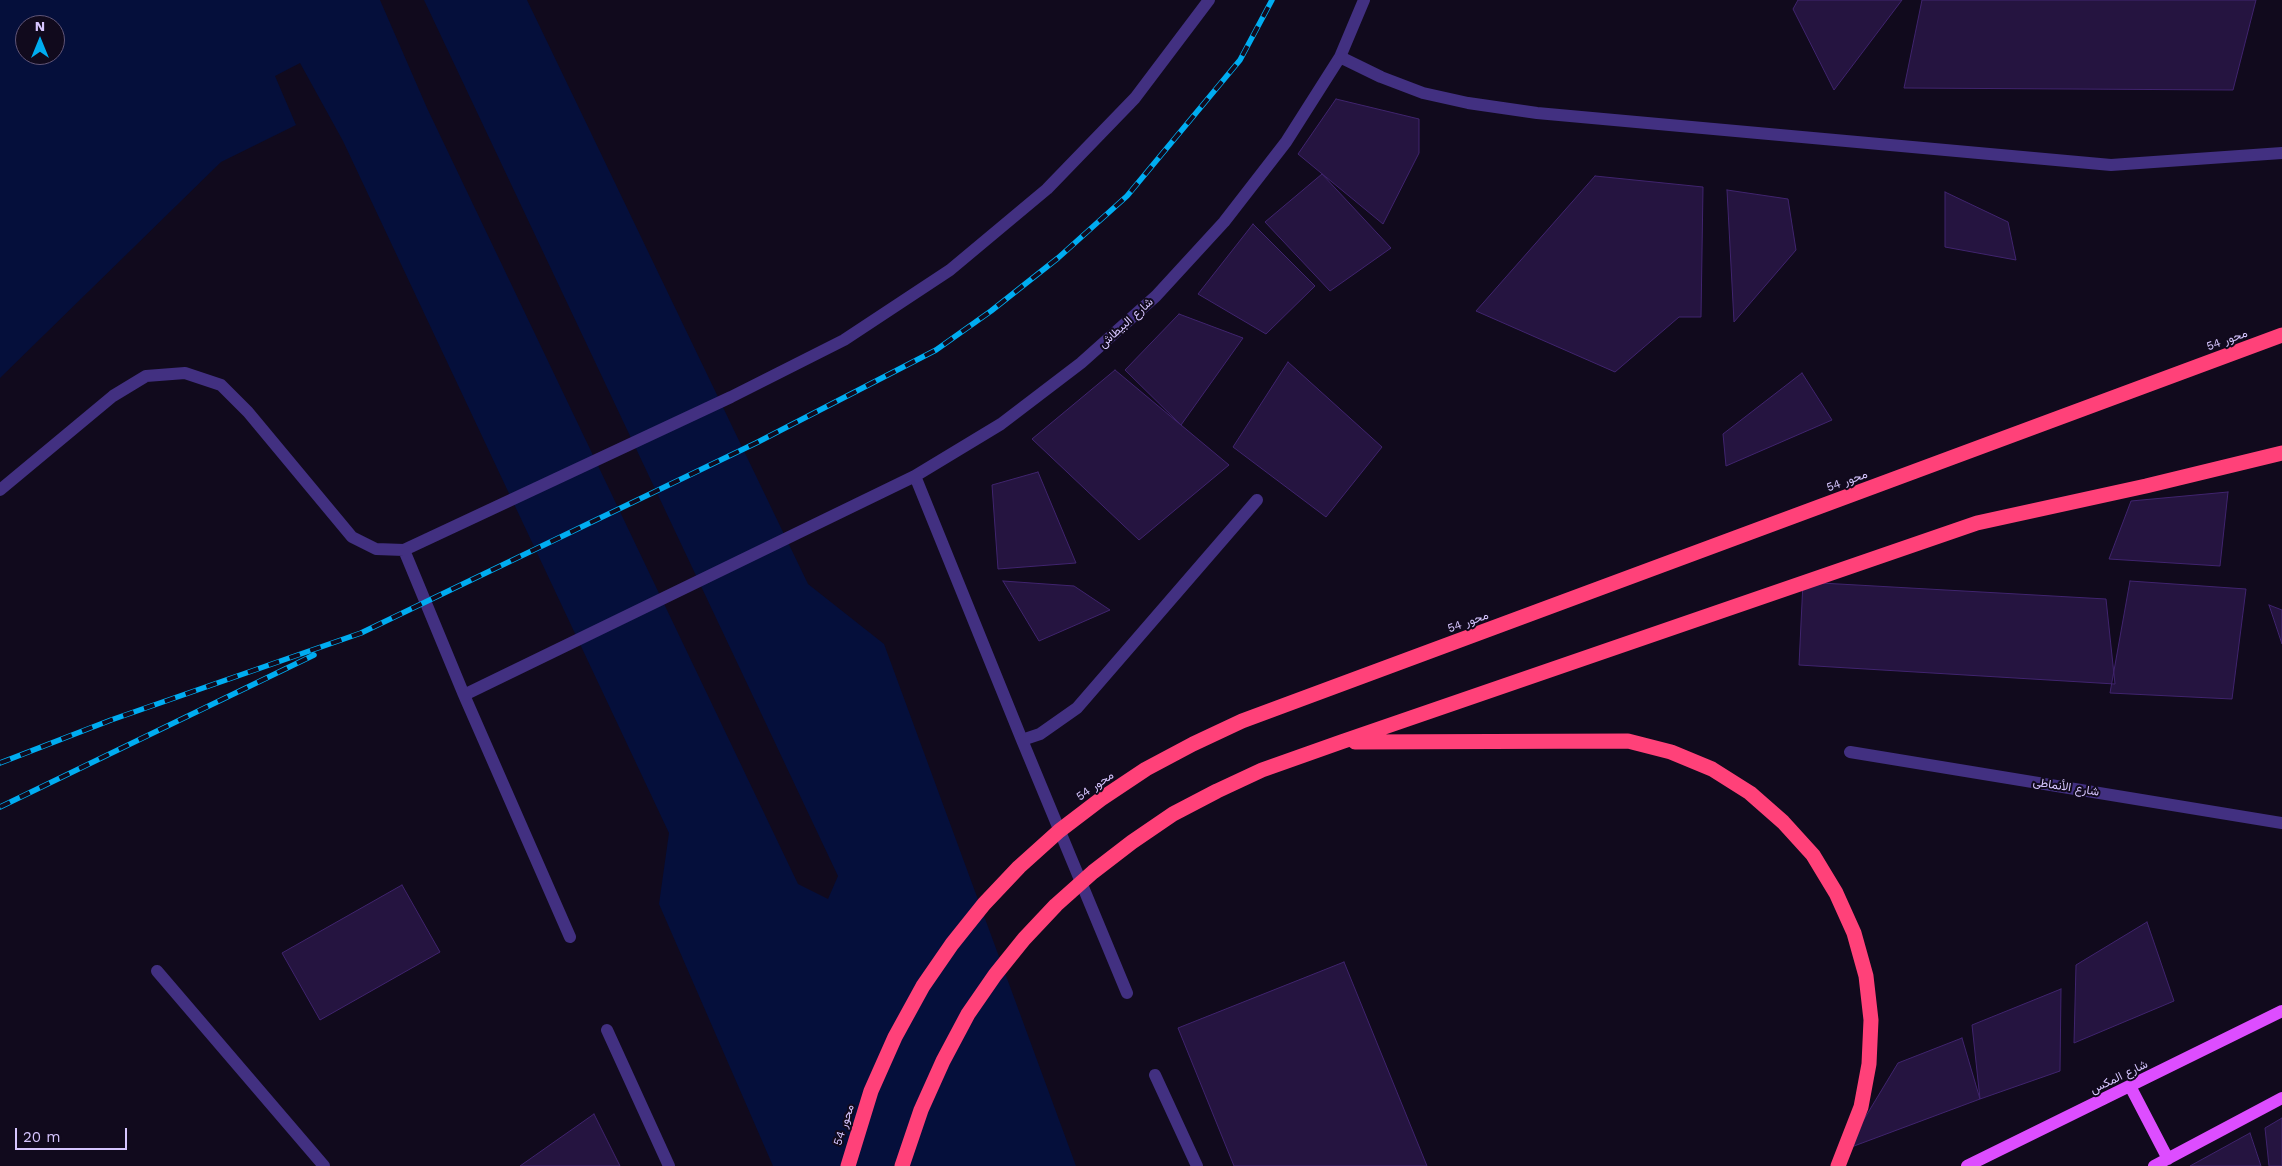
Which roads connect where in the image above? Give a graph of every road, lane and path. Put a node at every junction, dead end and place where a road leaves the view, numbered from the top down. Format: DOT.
graph roads {
  1 [pos="1209,0"];
  2 [pos="1364,0"];
  3 [pos="1340,57"];
  4 [pos="2282,153"];
  5 [pos="2282,335"];
  6 [pos="2282,452"];
  7 [pos="915,476"];
  8 [pos="0,490"];
  9 [pos="1257,500"];
  10 [pos="404,550"];
  11 [pos="464,695"];
  12 [pos="1022,740"];
  13 [pos="1341,742"];
  14 [pos="1850,752"];
  15 [pos="2282,823"];
  16 [pos="570,937"];
  17 [pos="157,972"];
  18 [pos="1127,992"];
  19 [pos="2282,1011"];
  20 [pos="608,1030"];
  21 [pos="1155,1075"];
  22 [pos="2130,1086"];
  23 [pos="2282,1098"];
  24 [pos="2168,1159"];
  25 [pos="324,1166"];
  26 [pos="669,1166"];
  27 [pos="848,1166"];
  28 [pos="902,1166"];
  29 [pos="1197,1166"];
  30 [pos="1838,1166"];
  31 [pos="1967,1166"];
  32 [pos="2154,1166"];
  1 -- 10 [label="lane"];
  2 -- 3 [label="lane, شارع البيطاش"];
  3 -- 4 [label="lane"];
  3 -- 7 [label="lane, شارع البيطاش"];
  5 -- 27 [label="highway, محور 54"];
  6 -- 13 [label="highway"];
  7 -- 11 [label="lane, شارع البيطاش"];
  7 -- 12 [label="lane"];
  8 -- 10 [label="lane"];
  9 -- 12 [label="lane"];
  10 -- 11 [label="lane"];
  11 -- 16 [label="lane"];
  12 -- 18 [label="lane"];
  13 -- 28 [label="highway"];
  13 -- 30 [label="highway"];
  14 -- 15 [label="lane, شارع الأنماطى"];
  17 -- 25 [label="lane"];
  19 -- 22 [label="main road, شارع المكس"];
  20 -- 26 [label="lane"];
  21 -- 29 [label="lane"];
  22 -- 24 [label="main road"];
  22 -- 31 [label="main road, شارع المكس"];
  23 -- 24 [label="main road"];
  24 -- 32 [label="main road"];
}
